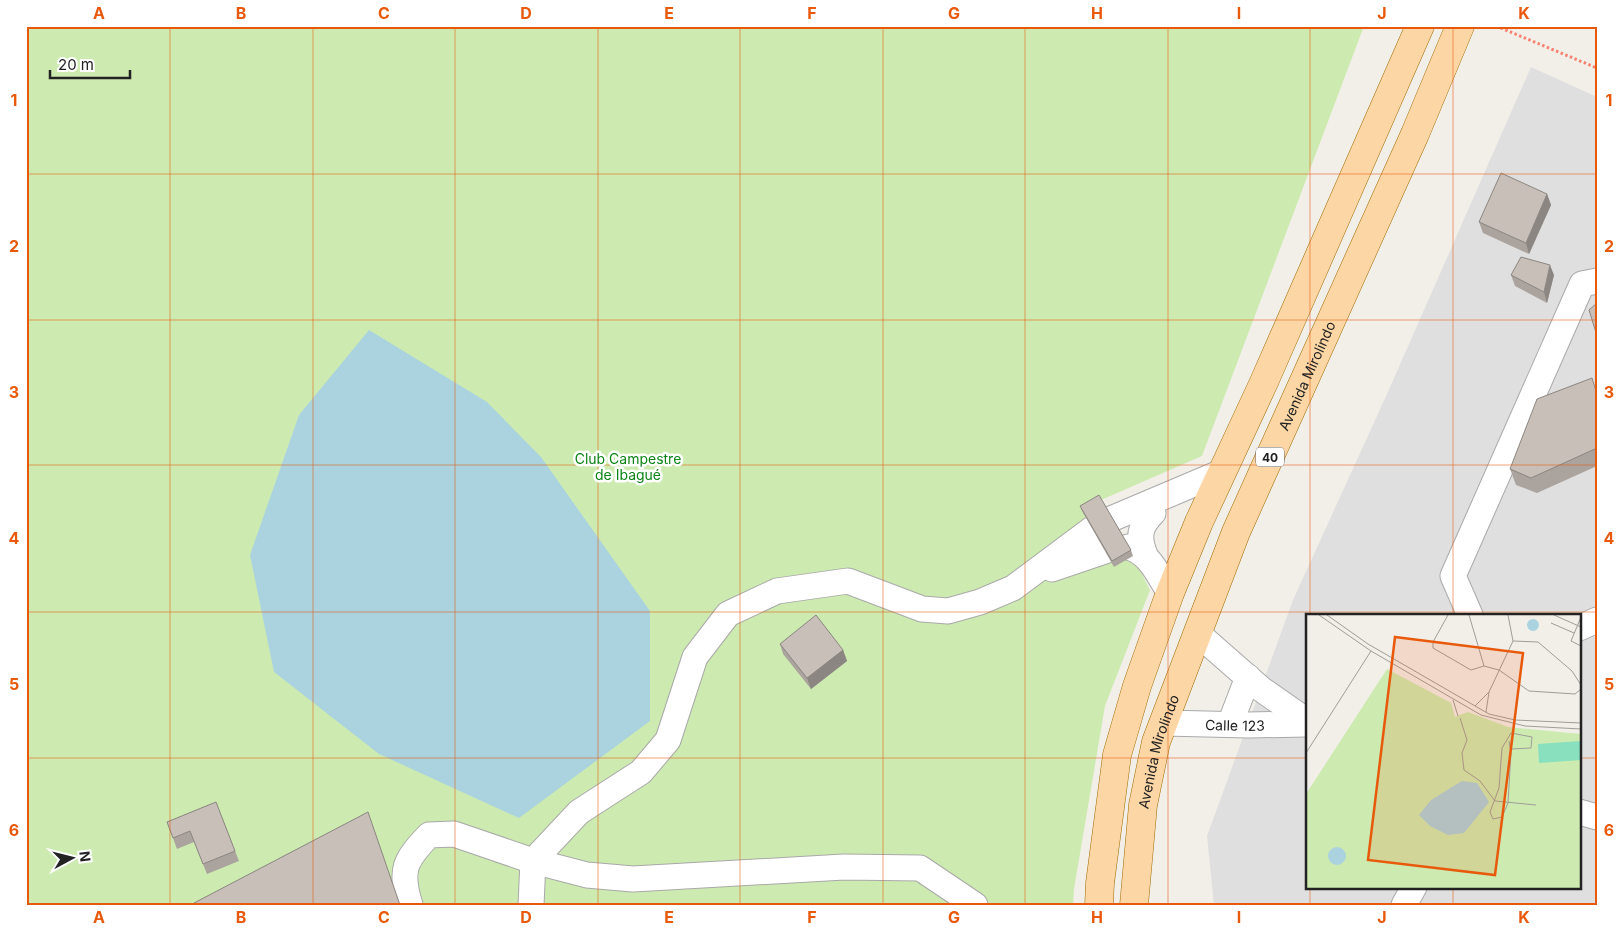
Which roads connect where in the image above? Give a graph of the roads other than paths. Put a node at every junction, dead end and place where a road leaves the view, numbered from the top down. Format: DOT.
graph roads {
  1 [pos="1420,26"];
  2 [pos="1460,26"];
  3 [pos="1589,282"];
  4 [pos="1219,479"];
  5 [pos="1153,514"];
  6 [pos="1114,539"];
  7 [pos="1170,593"];
  8 [pos="1470,614"];
  9 [pos="1597,620"];
  10 [pos="1580,628"];
  11 [pos="1197,633"];
  12 [pos="1248,677"];
  13 [pos="1306,722"];
  14 [pos="1164,723"];
  15 [pos="1306,723"];
  16 [pos="1230,724"];
  17 [pos="1580,812"];
  18 [pos="1597,817"];
  19 [pos="533,861"];
  20 [pos="1413,888"];
  21 [pos="410,905"];
  22 [pos="531,905"];
  23 [pos="975,905"];
  24 [pos="1099,905"];
  25 [pos="1134,905"];
  26 [pos="1404,905"];
  1 -- 4 [label="main road"];
  2 -- 11 [label="main road, Avenida Mirolindo / 40"];
  3 -- 8 [label="lane"];
  4 -- 5 [label="lane"];
  4 -- 6 [label="lane"];
  4 -- 7 [label="main road"];
  5 -- 6 [label="lane"];
  5 -- 6 [label="lane"];
  6 -- 7 [label="lane"];
  6 -- 19 [label="lane"];
  7 -- 24 [label="main road"];
  9 -- 10 [label="lane"];
  11 -- 12 [label="lane, Calle 123"];
  11 -- 14 [label="main road, Avenida Mirolindo / 40"];
  12 -- 13 [label="lane, Calle 123"];
  12 -- 16 [label="lane"];
  14 -- 16 [label="lane, Calle 123"];
  14 -- 25 [label="main road, Avenida Mirolindo / 40"];
  15 -- 16 [label="lane, Calle 123"];
  17 -- 18 [label="lane"];
  19 -- 21 [label="lane"];
  19 -- 22 [label="lane"];
  19 -- 23 [label="lane"];
  20 -- 26 [label="lane"];
}
